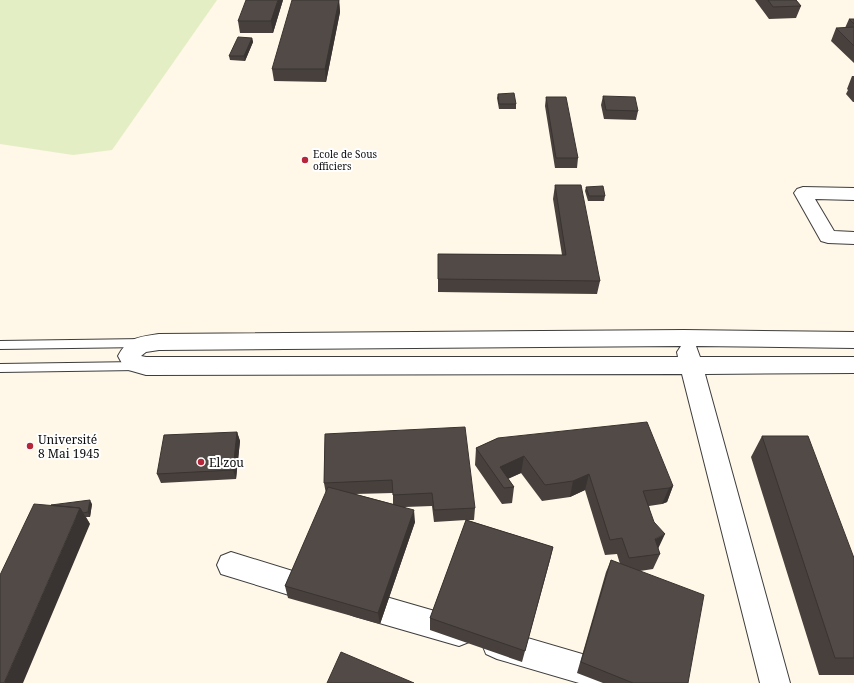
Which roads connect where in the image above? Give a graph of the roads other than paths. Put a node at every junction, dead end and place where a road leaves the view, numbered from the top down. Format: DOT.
graph roads {
  1 [pos="854,194"];
  2 [pos="854,238"];
  3 [pos="684,338"];
  4 [pos="854,340"];
  5 [pos="159,342"];
  6 [pos="0,345"];
  7 [pos="692,365"];
  8 [pos="854,365"];
  9 [pos="146,366"];
  10 [pos="0,368"];
  11 [pos="232,565"];
  12 [pos="630,683"];
  13 [pos="775,683"];
  1 -- 2 [label="street"];
  3 -- 4 [label="street"];
  3 -- 5 [label="street"];
  3 -- 7 [label="street"];
  5 -- 6 [label="lane"];
  5 -- 9 [label="street"];
  7 -- 8 [label="street"];
  7 -- 9 [label="street"];
  7 -- 13 [label="street"];
  9 -- 10 [label="lane"];
  11 -- 12 [label="street"];
}
